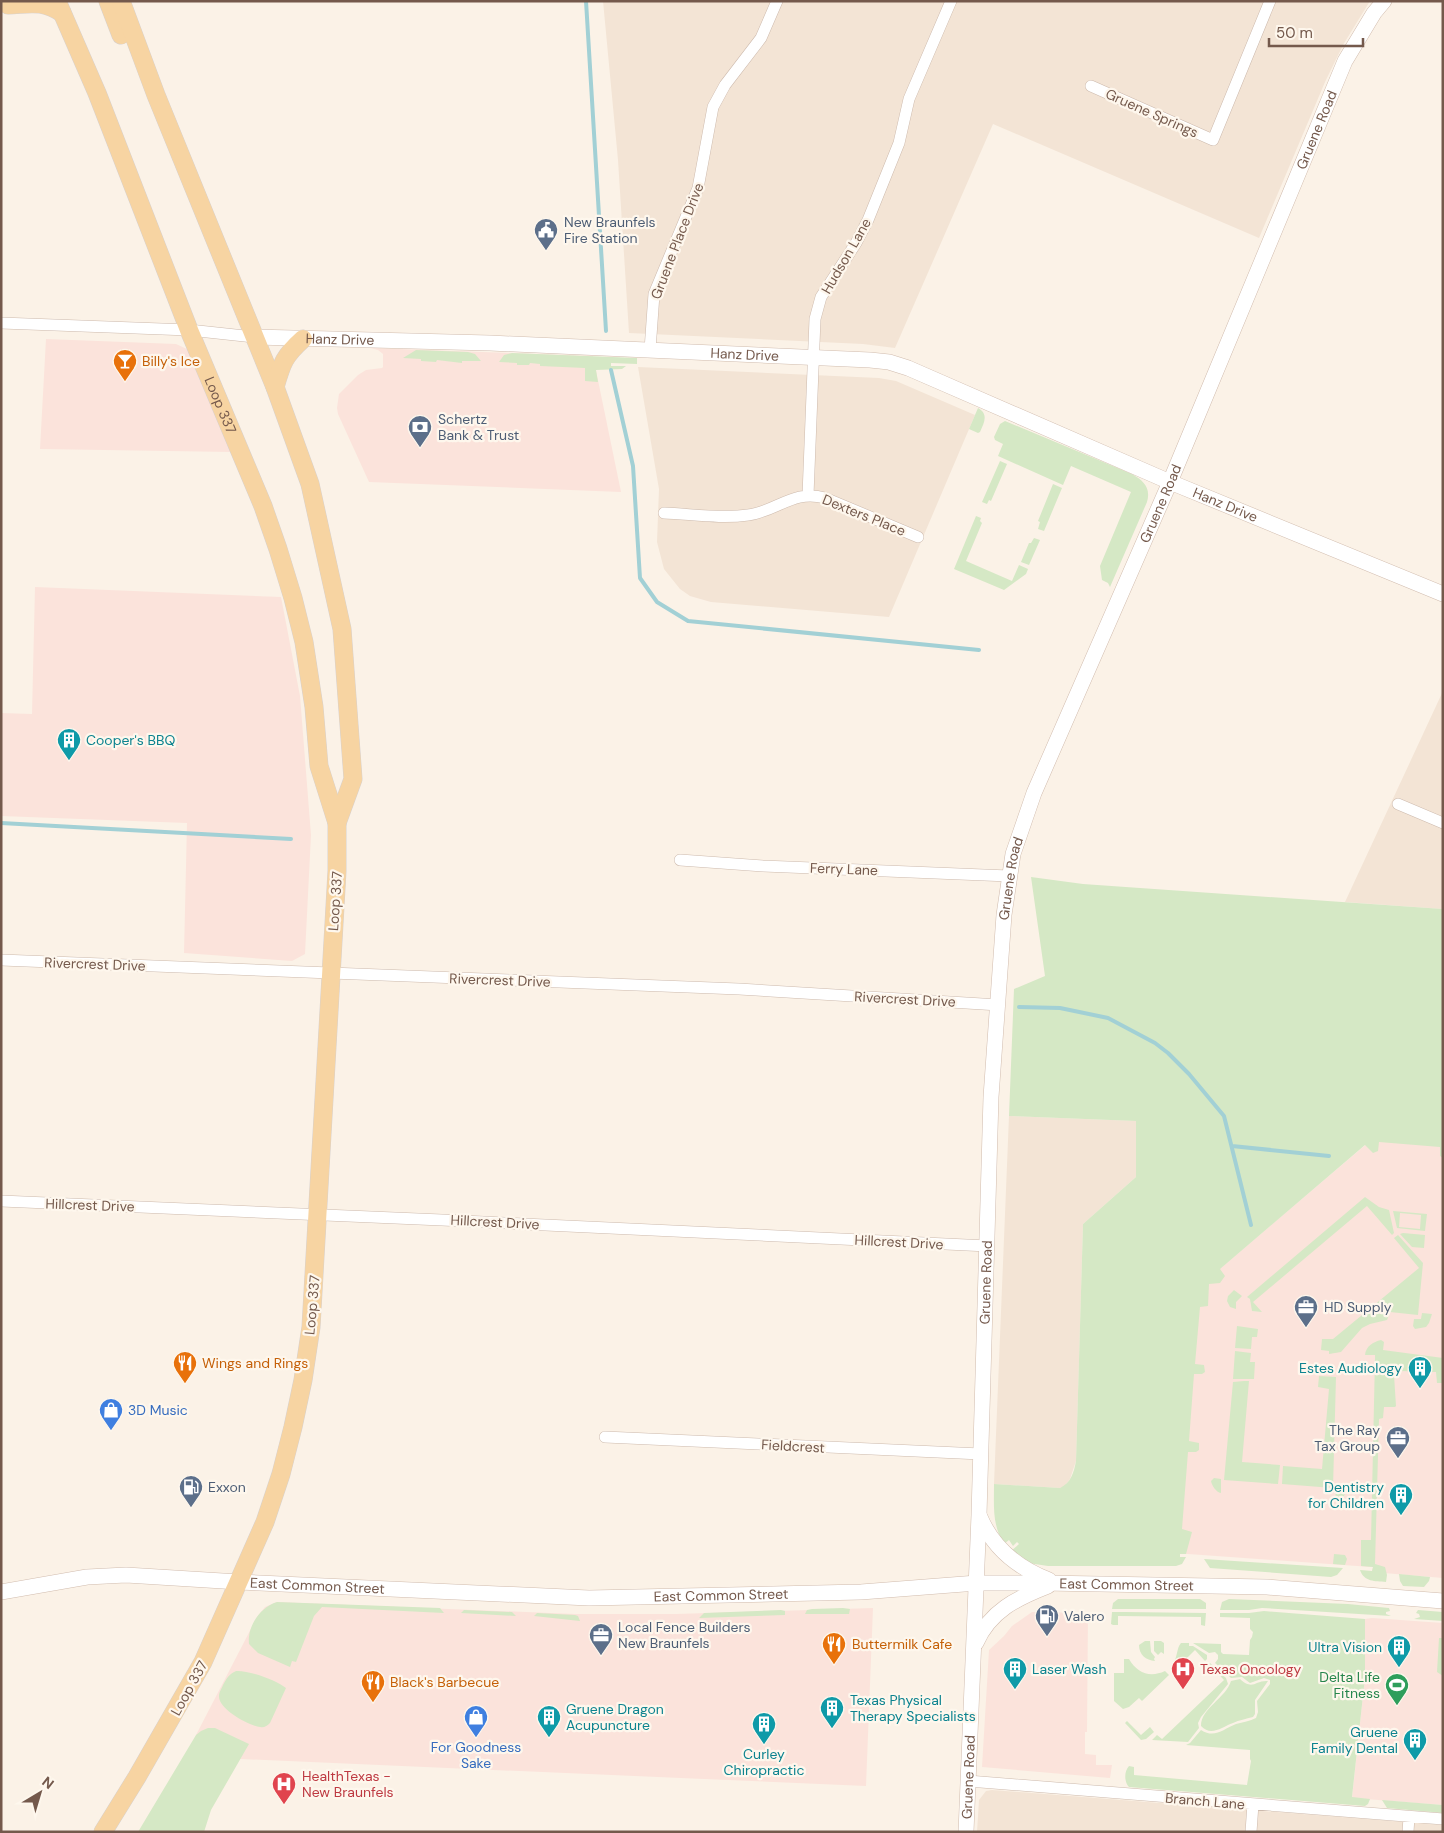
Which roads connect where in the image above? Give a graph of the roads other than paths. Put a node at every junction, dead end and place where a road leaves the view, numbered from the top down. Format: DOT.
graph roads {
  1 [pos="108,1"];
  2 [pos="121,1"];
  3 [pos="777,1"];
  4 [pos="951,1"];
  5 [pos="1270,1"];
  6 [pos="1384,1"];
  7 [pos="9,4"];
  8 [pos="60,7"];
  9 [pos="1091,86"];
  10 [pos="163,113"];
  11 [pos="1,323"];
  12 [pos="189,330"];
  13 [pos="254,337"];
  14 [pos="303,339"];
  15 [pos="650,350"];
  16 [pos="813,358"];
  17 [pos="275,387"];
  18 [pos="1170,482"];
  19 [pos="808,495"];
  20 [pos="664,513"];
  21 [pos="918,537"];
  22 [pos="1443,594"];
  23 [pos="1398,804"];
  24 [pos="1443,822"];
  25 [pos="337,823"];
  26 [pos="680,860"];
  27 [pos="1008,876"];
  28 [pos="1,960"];
  29 [pos="330,974"];
  30 [pos="999,1005"];
  31 [pos="1,1201"];
  32 [pos="317,1215"];
  33 [pos="988,1246"];
  34 [pos="605,1437"];
  35 [pos="981,1454"];
  36 [pos="979,1515"];
  37 [pos="239,1582"];
  38 [pos="977,1583"];
  39 [pos="1055,1583"];
  40 [pos="1,1592"];
  41 [pos="1443,1601"];
  42 [pos="974,1649"];
  43 [pos="968,1782"];
  44 [pos="1253,1804"];
  45 [pos="1409,1817"];
  46 [pos="1443,1820"];
  47 [pos="103,1832"];
  48 [pos="966,1832"];
  49 [pos="1251,1832"];
  50 [pos="1408,1832"];
  1 -- 10 [label="main road"];
  2 -- 10 [label="main road, Loop 337"];
  3 -- 15 [label="street, Gruene Place Drive"];
  4 -- 16 [label="street, Hudson Lane"];
  5 -- 9 [label="street, Gruene Springs"];
  6 -- 18 [label="street, Gruene Road"];
  7 -- 8 [label="main road"];
  8 -- 12 [label="main road, Loop 337"];
  10 -- 13 [label="main road, Loop 337"];
  11 -- 12 [label="street, Hanz Drive"];
  12 -- 13 [label="street, Hanz Drive"];
  12 -- 25 [label="main road, Loop 337"];
  13 -- 14 [label="street, Hanz Drive"];
  13 -- 17 [label="main road, Loop 337"];
  14 -- 15 [label="street, Hanz Drive"];
  14 -- 17 [label="main road"];
  15 -- 16 [label="street, Hanz Drive"];
  16 -- 18 [label="street, Hanz Drive"];
  16 -- 19 [label="street, Hudson Lane"];
  17 -- 25 [label="main road, Loop 337"];
  18 -- 22 [label="street, Hanz Drive"];
  18 -- 27 [label="street, Gruene Road"];
  19 -- 20 [label="street, Dexters Place"];
  19 -- 21 [label="street, Dexters Place"];
  23 -- 24 [label="street"];
  25 -- 29 [label="main road, Loop 337"];
  26 -- 27 [label="street, Ferry Lane"];
  27 -- 30 [label="street, Gruene Road"];
  28 -- 29 [label="street, Rivercrest Drive"];
  29 -- 30 [label="street, Rivercrest Drive"];
  29 -- 32 [label="main road, Loop 337"];
  30 -- 33 [label="street, Gruene Road"];
  31 -- 32 [label="street, Hillcrest Drive"];
  32 -- 33 [label="street, Hillcrest Drive"];
  32 -- 37 [label="main road, Loop 337"];
  33 -- 35 [label="street, Gruene Road"];
  34 -- 35 [label="street, Fieldcrest"];
  35 -- 36 [label="street, Gruene Road"];
  36 -- 38 [label="street, Gruene Road"];
  36 -- 39 [label="street"];
  37 -- 38 [label="street, East Common Street"];
  37 -- 40 [label="street, East Common Street"];
  37 -- 47 [label="main road, Loop 337"];
  38 -- 39 [label="street, East Common Street"];
  38 -- 42 [label="street, Gruene Road"];
  39 -- 41 [label="street, East Common Street"];
  39 -- 42 [label="street"];
  42 -- 43 [label="street, Gruene Road"];
  43 -- 44 [label="street, Branch Lane"];
  43 -- 48 [label="street, Gruene Road"];
  44 -- 45 [label="street, Branch Lane"];
  44 -- 49 [label="street"];
  45 -- 46 [label="street, Branch Lane"];
  45 -- 50 [label="street"];
}
